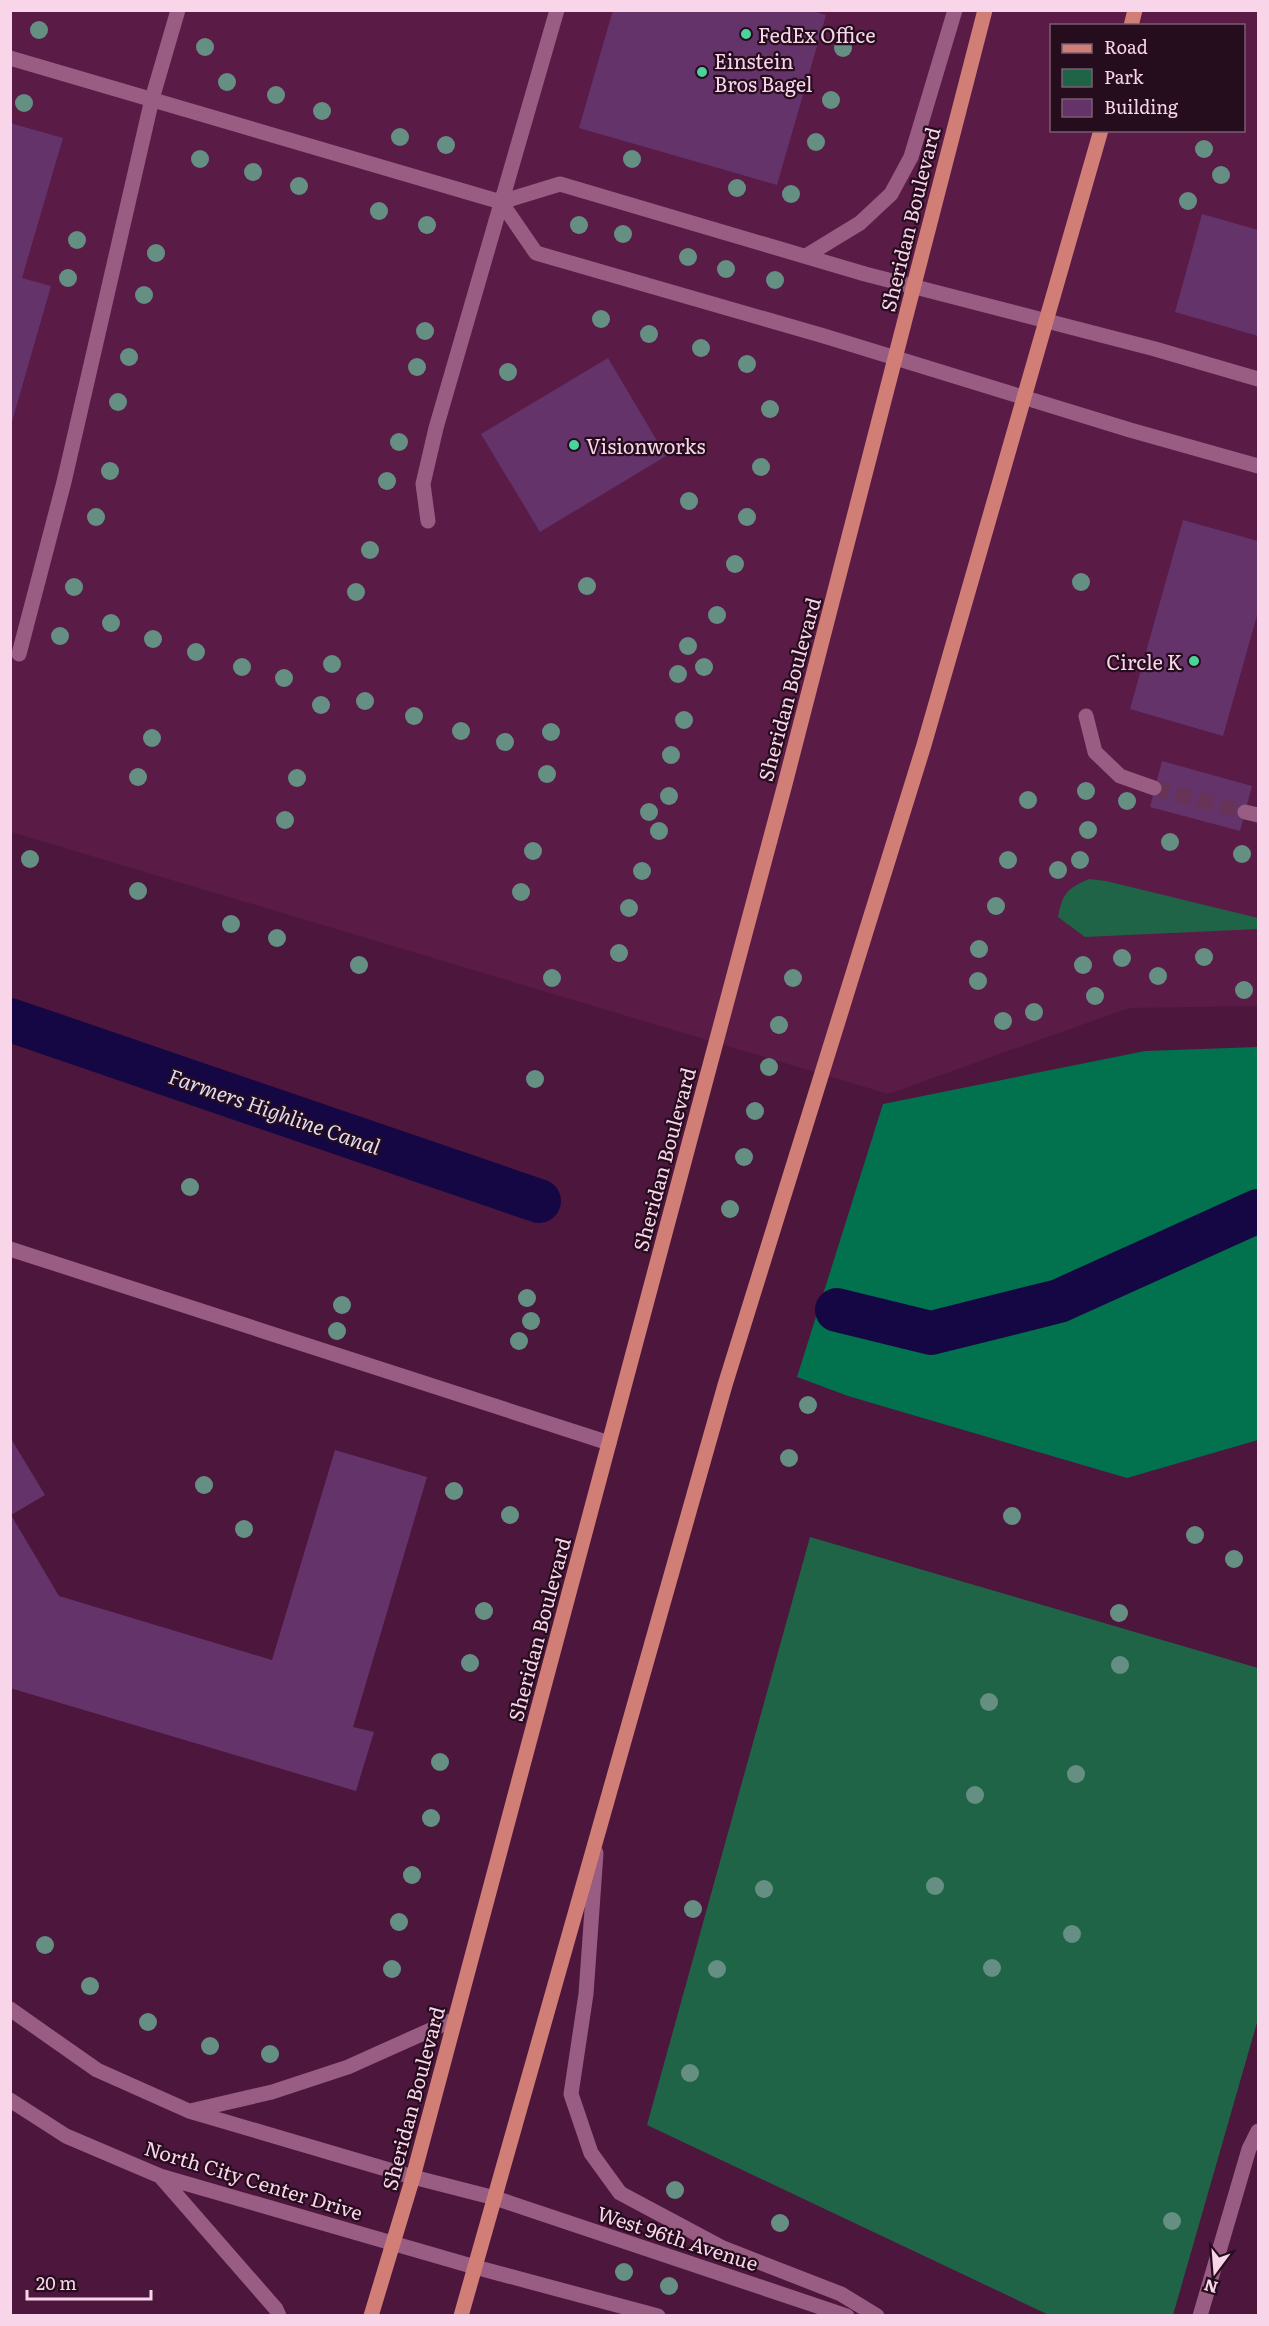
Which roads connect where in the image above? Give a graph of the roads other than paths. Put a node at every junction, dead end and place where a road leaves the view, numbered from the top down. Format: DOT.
graph roads {
  1 [pos="178,10"];
  2 [pos="557,10"];
  3 [pos="955,10"];
  4 [pos="985,10"];
  5 [pos="10,58"];
  6 [pos="152,99"];
  7 [pos="1100,132"];
  8 [pos="501,202"];
  9 [pos="806,256"];
  10 [pos="914,285"];
  11 [pos="1047,320"];
  12 [pos="895,358"];
  13 [pos="1258,379"];
  14 [pos="1024,396"];
  15 [pos="1258,466"];
  16 [pos="428,521"];
  17 [pos="19,654"];
  18 [pos="1086,716"];
  19 [pos="1154,788"];
  20 [pos="10,1249"];
  21 [pos="609,1443"];
  22 [pos="597,1840"];
  23 [pos="10,2009"];
  24 [pos="455,2019"];
  25 [pos="10,2100"];
  26 [pos="189,2111"];
  27 [pos="1258,2131"];
  28 [pos="160,2176"];
  29 [pos="413,2177"];
  30 [pos="495,2198"];
  31 [pos="393,2243"];
  32 [pos="475,2267"];
  33 [pos="279,2316"];
  34 [pos="371,2316"];
  35 [pos="461,2316"];
  36 [pos="658,2316"];
  37 [pos="847,2316"];
  38 [pos="877,2316"];
  39 [pos="1200,2316"];
  1 -- 6 [label="street"];
  2 -- 8 [label="street"];
  3 -- 9 [label="street"];
  4 -- 10 [label="main road, Sheridan Boulevard"];
  5 -- 6 [label="street"];
  6 -- 8 [label="street"];
  6 -- 17 [label="street"];
  7 -- 11 [label="main road"];
  8 -- 9 [label="street"];
  8 -- 12 [label="street"];
  8 -- 16 [label="street"];
  9 -- 10 [label="street"];
  10 -- 11 [label="street"];
  10 -- 12 [label="main road, Sheridan Boulevard"];
  11 -- 13 [label="street"];
  11 -- 14 [label="main road"];
  12 -- 14 [label="street"];
  12 -- 21 [label="main road, Sheridan Boulevard"];
  14 -- 15 [label="street"];
  14 -- 22 [label="main road"];
  18 -- 19 [label="street"];
  20 -- 21 [label="street"];
  21 -- 24 [label="main road, Sheridan Boulevard"];
  22 -- 30 [label="main road"];
  22 -- 38 [label="street"];
  23 -- 26 [label="street"];
  24 -- 26 [label="street"];
  24 -- 29 [label="main road, Sheridan Boulevard"];
  25 -- 28 [label="street, North City Center Drive"];
  26 -- 29 [label="street"];
  27 -- 39 [label="street"];
  28 -- 31 [label="street, North City Center Drive"];
  28 -- 33 [label="street"];
  29 -- 30 [label="street"];
  29 -- 31 [label="main road, Sheridan Boulevard"];
  30 -- 32 [label="main road"];
  30 -- 37 [label="street, West 96th Avenue"];
  31 -- 32 [label="street"];
  31 -- 34 [label="main road, Sheridan Boulevard"];
  32 -- 35 [label="main road"];
  32 -- 36 [label="street"];
}
